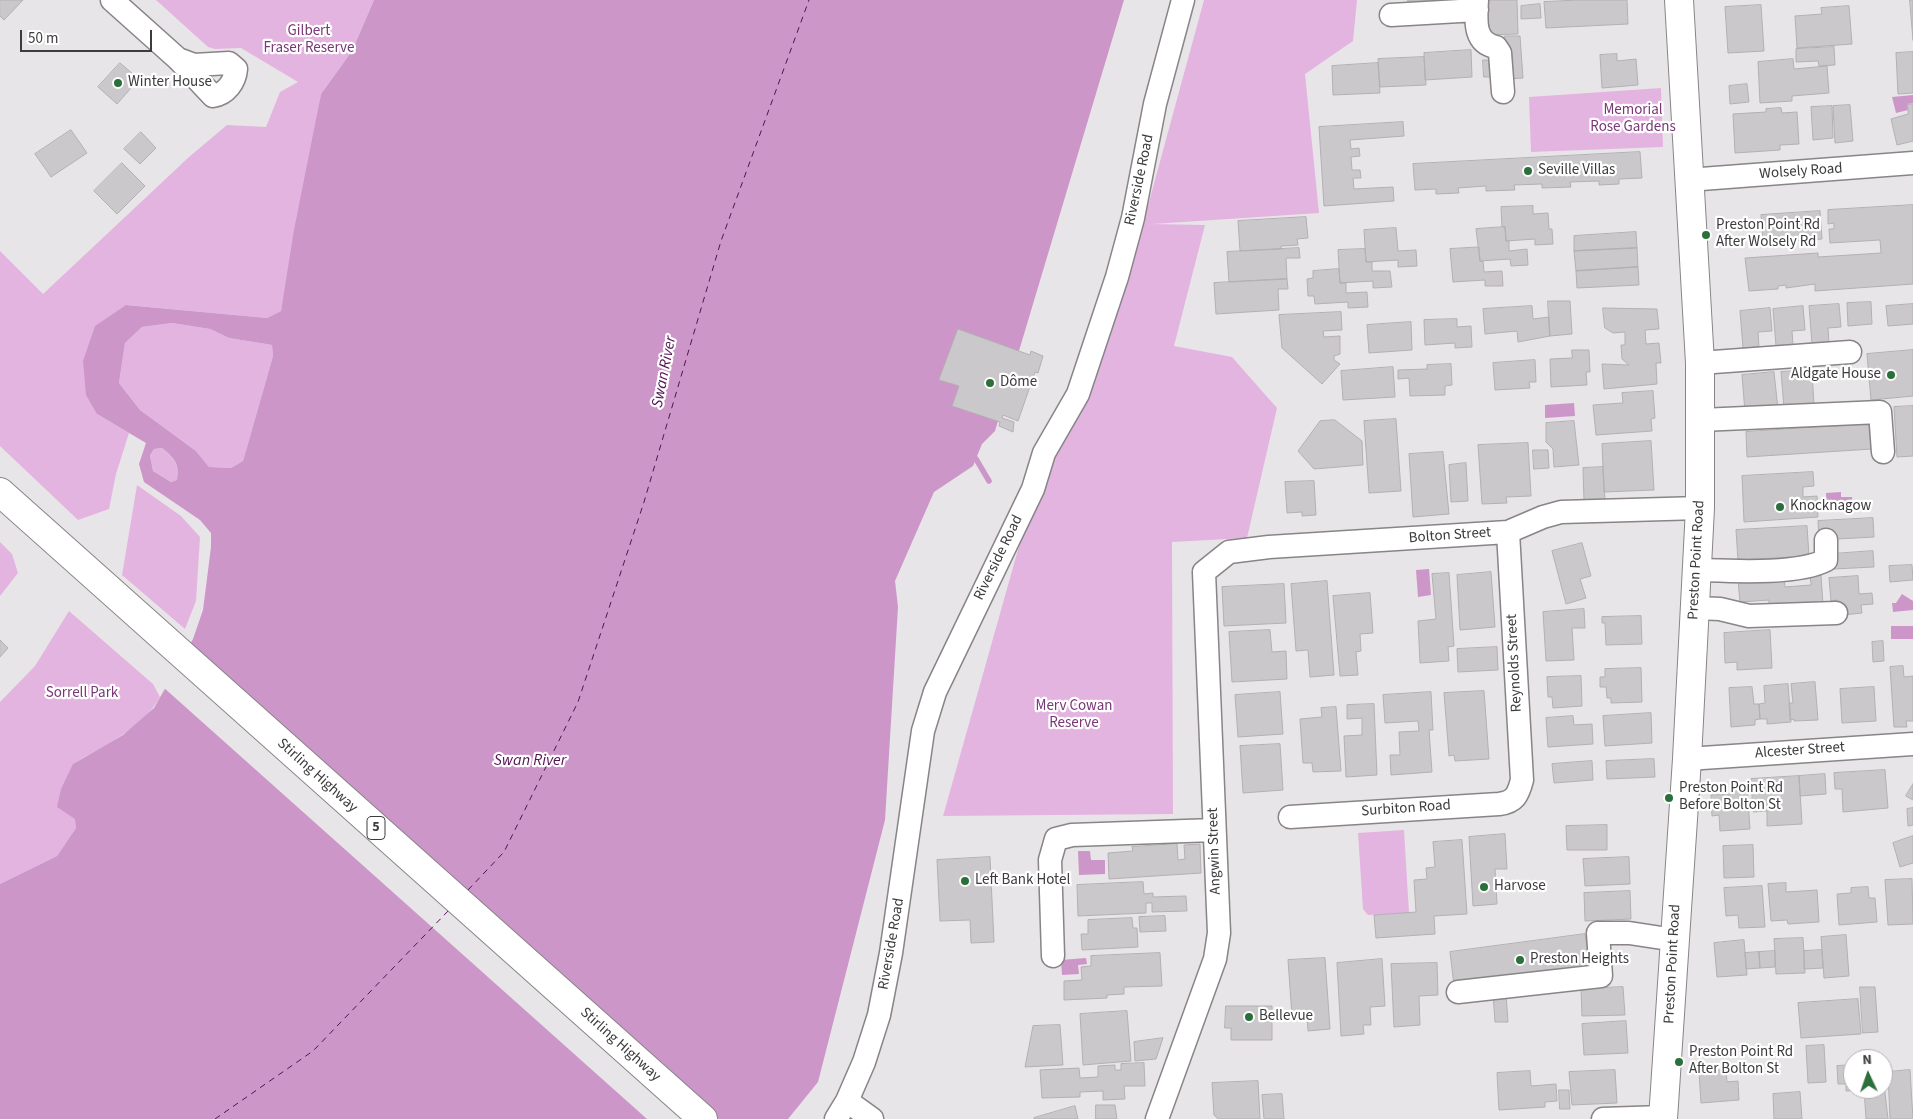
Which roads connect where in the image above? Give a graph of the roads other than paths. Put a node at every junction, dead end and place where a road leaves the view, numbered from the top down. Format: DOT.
graph roads {
  1 [pos="112,0"];
  2 [pos="1182,0"];
  3 [pos="1195,0"];
  4 [pos="1679,0"];
  5 [pos="1477,5"];
  6 [pos="1391,15"];
  7 [pos="178,59"];
  8 [pos="1503,92"];
  9 [pos="1913,163"];
  10 [pos="1688,180"];
  11 [pos="1850,352"];
  12 [pos="1700,363"];
  13 [pos="1701,420"];
  14 [pos="1883,452"];
  15 [pos="0,492"];
  16 [pos="1700,508"];
  17 [pos="0,518"];
  18 [pos="1508,532"];
  19 [pos="1826,540"];
  20 [pos="43,544"];
  21 [pos="1698,570"];
  22 [pos="1204,572"];
  23 [pos="1696,608"];
  24 [pos="1836,613"];
  25 [pos="1913,744"];
  26 [pos="1687,759"];
  27 [pos="1518,793"];
  28 [pos="1290,817"];
  29 [pos="1214,830"];
  30 [pos="1674,940"];
  31 [pos="1053,956"];
  32 [pos="1458,992"];
  33 [pos="853,1113"];
  34 [pos="1663,1118"];
  35 [pos="674,1119"];
  36 [pos="703,1119"];
  37 [pos="1157,1119"];
  38 [pos="1603,1119"];
  1 -- 7 [label="street"];
  2 -- 33 [label="street, Riverside Road"];
  3 -- 33 [label="street, Riverside Road"];
  4 -- 10 [label="main road, Preston Point Road"];
  5 -- 6 [label="street"];
  5 -- 8 [label="street"];
  9 -- 10 [label="street, Wolsely Road"];
  10 -- 12 [label="main road, Preston Point Road"];
  11 -- 12 [label="street"];
  12 -- 13 [label="main road, Preston Point Road"];
  13 -- 14 [label="street"];
  13 -- 16 [label="main road, Preston Point Road"];
  15 -- 20 [label="main road, Stirling Highway / 5"];
  16 -- 18 [label="street, Bolton Street"];
  16 -- 21 [label="main road, Preston Point Road"];
  17 -- 20 [label="main road, Stirling Highway / 5"];
  18 -- 22 [label="street, Bolton Street"];
  18 -- 27 [label="street, Reynolds Street"];
  19 -- 21 [label="street"];
  20 -- 35 [label="main road, Stirling Highway / 5"];
  20 -- 36 [label="main road, Stirling Highway / 5"];
  21 -- 23 [label="main road, Preston Point Road"];
  22 -- 29 [label="street, Angwin Street"];
  23 -- 24 [label="street"];
  23 -- 26 [label="main road, Preston Point Road"];
  25 -- 26 [label="street, Alcester Street"];
  26 -- 30 [label="main road, Preston Point Road"];
  27 -- 28 [label="street, Surbiton Road"];
  29 -- 31 [label="street"];
  29 -- 37 [label="street, Angwin Street"];
  30 -- 32 [label="street"];
  30 -- 34 [label="main road, Preston Point Road"];
  34 -- 38 [label="street"];
}
